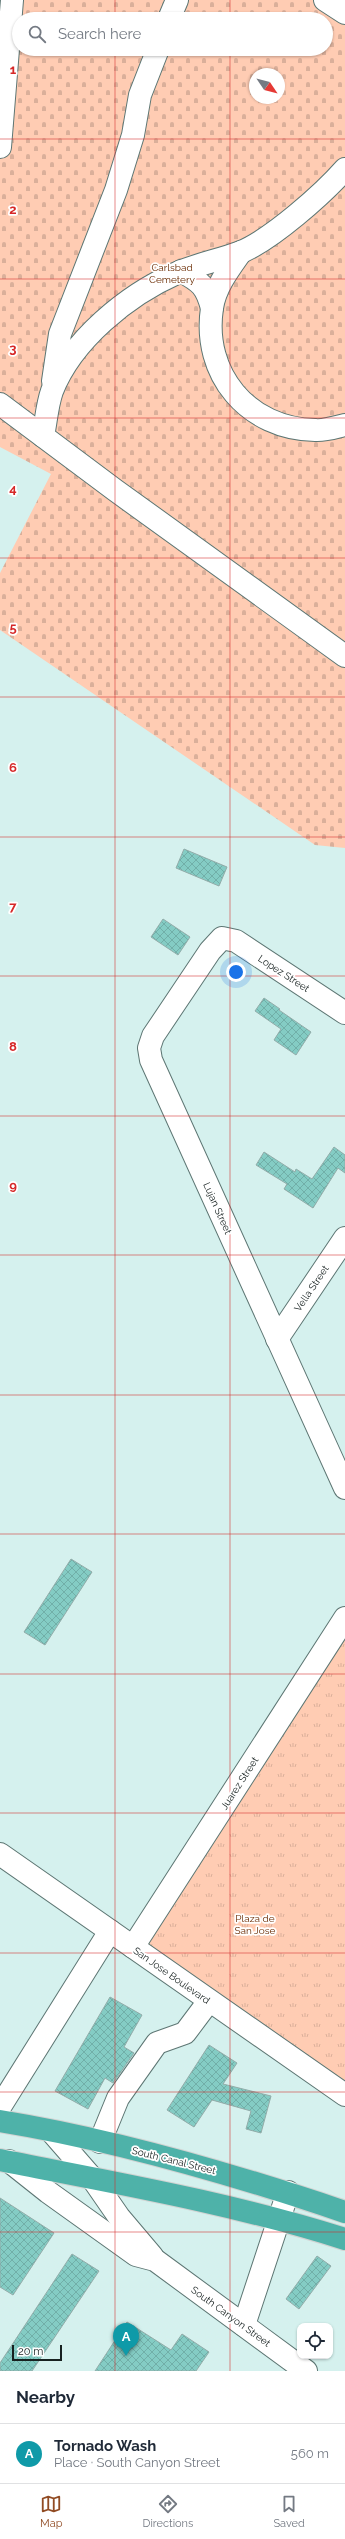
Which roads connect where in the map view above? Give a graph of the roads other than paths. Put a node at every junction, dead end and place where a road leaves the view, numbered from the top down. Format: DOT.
graph roads {
  1 [pos="12,0"];
  2 [pos="177,0"];
  3 [pos="325,0"];
  4 [pos="173,12"];
  5 [pos="345,13"];
  6 [pos="155,56"];
  7 [pos="0,147"];
  8 [pos="341,178"];
  9 [pos="241,252"];
  10 [pos="181,271"];
  11 [pos="212,308"];
  12 [pos="52,392"];
  13 [pos="0,404"];
  14 [pos="339,430"];
  15 [pos="43,436"];
  16 [pos="345,656"];
  17 [pos="222,938"];
  18 [pos="345,1013"];
  19 [pos="345,1238"];
  20 [pos="277,1338"];
  21 [pos="345,1488"];
  22 [pos="345,1618"];
  23 [pos="0,1854"];
  24 [pos="110,1931"];
  25 [pos="133,1947"];
  26 [pos="209,2001"];
  27 [pos="345,2095"];
  28 [pos="0,2107"];
  29 [pos="0,2121"];
  30 [pos="52,2131"];
  31 [pos="100,2142"];
  32 [pos="5,2160"];
  33 [pos="92,2178"];
  34 [pos="288,2192"];
  35 [pos="345,2212"];
  36 [pos="280,2219"];
  37 [pos="345,2239"];
  38 [pos="155,2260"];
  39 [pos="244,2325"];
  40 [pos="306,2371"];
  1 -- 7 [label="street"];
  2 -- 4 [label="street"];
  3 -- 5 [label="street"];
  6 -- 12 [label="street"];
  8 -- 9 [label="street"];
  9 -- 10 [label="street"];
  9 -- 11 [label="street"];
  10 -- 11 [label="street"];
  10 -- 12 [label="street"];
  11 -- 14 [label="street"];
  12 -- 15 [label="street"];
  13 -- 15 [label="street"];
  15 -- 16 [label="street"];
  17 -- 18 [label="street, Lopez Street"];
  17 -- 20 [label="street, Lujan Street"];
  19 -- 20 [label="street, Vella Street"];
  20 -- 21 [label="street, Lujan Street"];
  22 -- 25 [label="street, Juarez Street"];
  23 -- 24 [label="street, San Jose Boulevard"];
  24 -- 25 [label="street, San Jose Boulevard"];
  24 -- 28 [label="street"];
  25 -- 26 [label="street, San Jose Boulevard"];
  26 -- 27 [label="street, San Jose Boulevard"];
  26 -- 31 [label="street"];
  29 -- 30 [label="highway, South Canal Street"];
  30 -- 31 [label="highway, South Canal Street"];
  30 -- 33 [label="street, South Canyon Street"];
  31 -- 34 [label="highway, South Canal Street"];
  32 -- 33 [label="highway"];
  32 -- 38 [label="street, South Canyon Street"];
  33 -- 36 [label="highway"];
  33 -- 38 [label="street, South Canyon Street"];
  34 -- 35 [label="highway, South Canal Street"];
  34 -- 36 [label="street"];
  36 -- 37 [label="highway"];
  36 -- 39 [label="street"];
  38 -- 39 [label="street, South Canyon Street"];
  39 -- 40 [label="street, South Canyon Street"];
}
